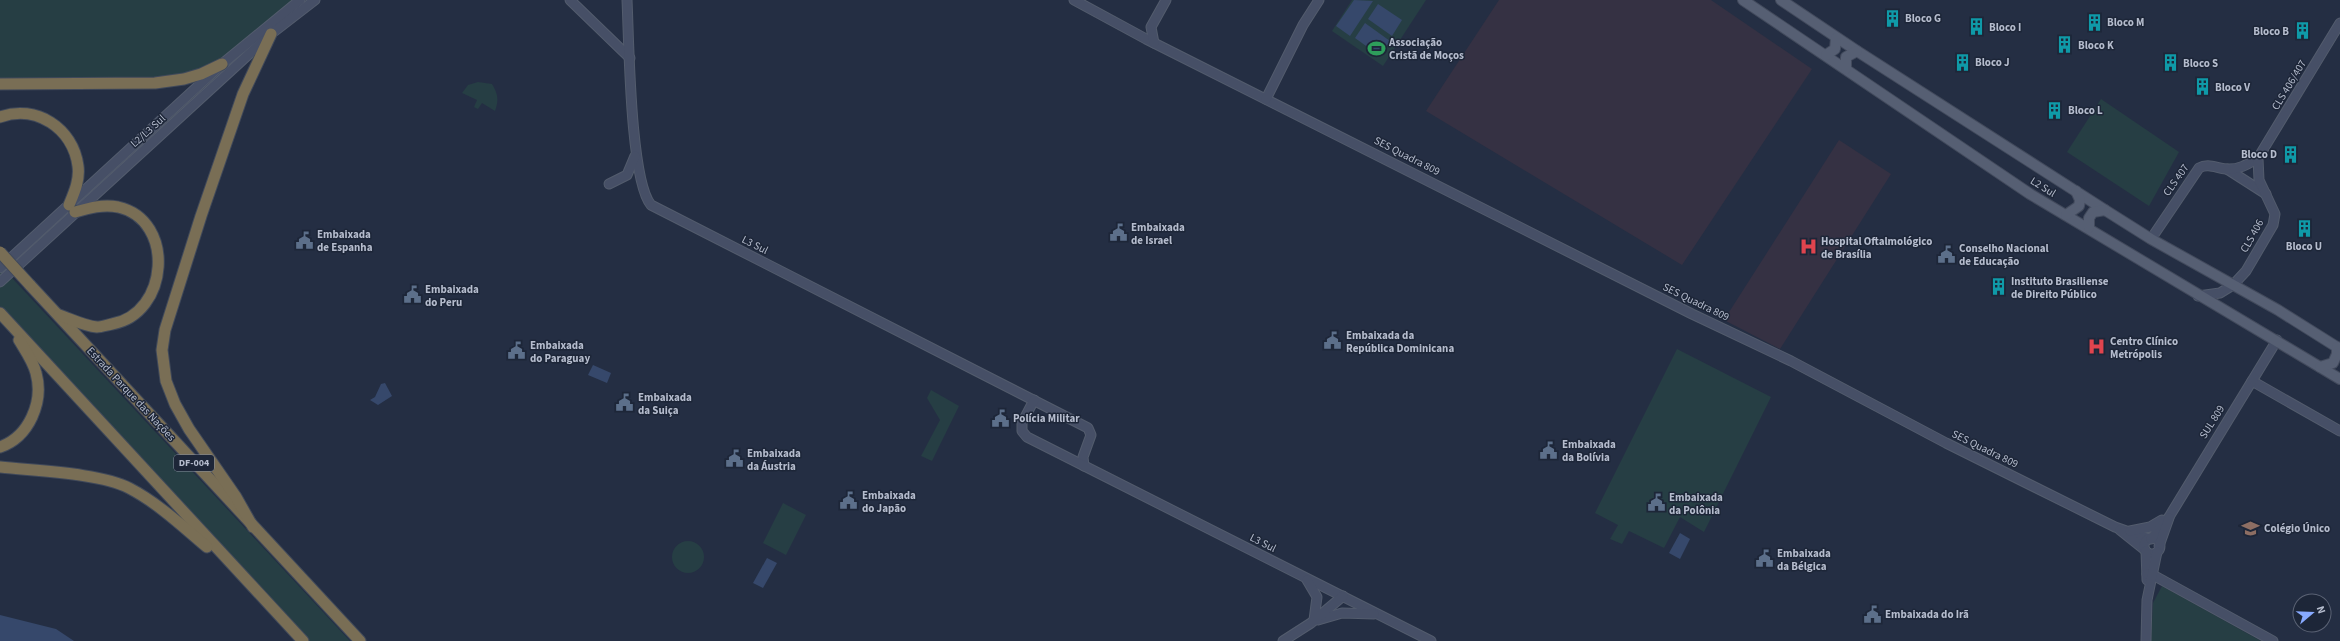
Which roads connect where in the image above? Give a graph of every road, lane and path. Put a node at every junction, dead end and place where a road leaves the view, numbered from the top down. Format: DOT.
graph roads {
  1 [pos="300,0"];
  2 [pos="314,0"];
  3 [pos="570,0"];
  4 [pos="627,0"];
  5 [pos="1074,0"];
  6 [pos="1166,0"];
  7 [pos="1319,0"];
  8 [pos="1743,0"];
  9 [pos="1781,0"];
  10 [pos="2340,23"];
  11 [pos="1151,27"];
  12 [pos="1133,32"];
  13 [pos="271,34"];
  14 [pos="1836,38"];
  15 [pos="1154,43"];
  16 [pos="1857,51"];
  17 [pos="1826,55"];
  18 [pos="630,58"];
  19 [pos="222,64"];
  20 [pos="1846,69"];
  21 [pos="0,84"];
  22 [pos="1266,99"];
  23 [pos="0,117"];
  24 [pos="636,153"];
  25 [pos="2258,158"];
  26 [pos="2227,169"];
  27 [pos="609,184"];
  28 [pos="2076,191"];
  29 [pos="2266,194"];
  30 [pos="72,208"];
  31 [pos="2105,210"];
  32 [pos="2066,215"];
  33 [pos="2088,228"];
  34 [pos="2151,239"];
  35 [pos="0,252"];
  36 [pos="0,268"];
  37 [pos="0,282"];
  38 [pos="2234,285"];
  39 [pos="2198,296"];
  40 [pos="1,314"];
  41 [pos="57,314"];
  42 [pos="2277,340"];
  43 [pos="2338,348"];
  44 [pos="2320,366"];
  45 [pos="2340,379"];
  46 [pos="2252,381"];
  47 [pos="1034,400"];
  48 [pos="2340,431"];
  49 [pos="0,447"];
  50 [pos="1081,462"];
  51 [pos="0,467"];
  52 [pos="2169,517"];
  53 [pos="252,527"];
  54 [pos="2115,527"];
  55 [pos="2128,531"];
  56 [pos="2150,539"];
  57 [pos="2158,549"];
  58 [pos="2146,551"];
  59 [pos="2150,574"];
  60 [pos="241,575"];
  61 [pos="1305,577"];
  62 [pos="1343,596"];
  63 [pos="1353,602"];
  64 [pos="1378,614"];
  65 [pos="1315,621"];
  66 [pos="303,641"];
  67 [pos="360,641"];
  68 [pos="1283,641"];
  69 [pos="1431,641"];
  70 [pos="2146,641"];
  71 [pos="2273,641"];
  1 -- 19 [label="street, L2/L3 Sul"];
  2 -- 13 [label="street, L2/L3 Sul"];
  3 -- 18 [label="street"];
  4 -- 18 [label="street, L3 Sul"];
  5 -- 12 [label="street, SES Quadra 809"];
  6 -- 11 [label="street"];
  7 -- 22 [label="street"];
  8 -- 17 [label="main road, L2 Sul"];
  9 -- 14 [label="main road, L2 Sul"];
  10 -- 25 [label="street, CLS 406/407"];
  11 -- 12 [label="street"];
  11 -- 15 [label="street"];
  12 -- 15 [label="street, SES Quadra 809"];
  13 -- 30 [label="street, L2/L3 Sul"];
  13 -- 53 [label="highway"];
  14 -- 16 [label="main road, L2 Sul"];
  14 -- 17 [label="main road"];
  15 -- 22 [label="street, SES Quadra 809"];
  16 -- 20 [label="main road"];
  16 -- 28 [label="main road, L2 Sul"];
  17 -- 20 [label="main road, L2 Sul"];
  18 -- 24 [label="street, L3 Sul"];
  19 -- 21 [label="highway"];
  19 -- 30 [label="street, L2/L3 Sul"];
  20 -- 32 [label="main road, L2 Sul"];
  22 -- 54 [label="street, SES Quadra 809"];
  23 -- 30 [label="highway"];
  24 -- 27 [label="street"];
  24 -- 47 [label="street, L3 Sul"];
  25 -- 26 [label="street, CLS 407"];
  25 -- 29 [label="street, CLS 406"];
  26 -- 29 [label="street"];
  26 -- 34 [label="street, CLS 407"];
  28 -- 31 [label="main road, L2 Sul"];
  28 -- 32 [label="main road"];
  29 -- 38 [label="street, CLS 406"];
  30 -- 36 [label="street, L2/L3 Sul"];
  30 -- 37 [label="street, L2/L3 Sul"];
  30 -- 41 [label="highway"];
  31 -- 33 [label="main road"];
  31 -- 34 [label="main road, L2 Sul"];
  32 -- 33 [label="main road, L2 Sul"];
  33 -- 39 [label="main road, L2 Sul"];
  34 -- 38 [label="main road, L2 Sul"];
  35 -- 41 [label="highway, Estrada Parque das Nações / DF-004, bridge"];
  38 -- 39 [label="street, CLS 406"];
  38 -- 43 [label="main road, L2 Sul"];
  39 -- 42 [label="main road, L2 Sul"];
  40 -- 49 [label="highway"];
  40 -- 60 [label="highway"];
  41 -- 53 [label="highway, Estrada Parque das Nações / DF-004"];
  42 -- 44 [label="main road, L2 Sul"];
  42 -- 46 [label="street, SUL 809"];
  43 -- 44 [label="main road"];
  44 -- 45 [label="main road, L2 Sul"];
  46 -- 48 [label="street"];
  46 -- 52 [label="street, SUL 809"];
  47 -- 50 [label="street, L3 Sul"];
  47 -- 50 [label="street, L3 Sul"];
  50 -- 61 [label="street, L3 Sul"];
  51 -- 60 [label="highway"];
  52 -- 55 [label="street"];
  52 -- 56 [label="street, SUL 809"];
  52 -- 57 [label="street, SUL 809"];
  53 -- 67 [label="highway, Estrada Parque das Nações / DF-004"];
  54 -- 55 [label="street, SES Quadra 809"];
  54 -- 58 [label="street, SES Quadra 809"];
  55 -- 56 [label="street, SES Quadra 809"];
  56 -- 57 [label="street"];
  56 -- 58 [label="street"];
  57 -- 58 [label="street"];
  57 -- 59 [label="street, SUL 809"];
  58 -- 59 [label="street, SUL 809"];
  59 -- 70 [label="street, SUL 809"];
  59 -- 71 [label="street"];
  60 -- 66 [label="highway"];
  61 -- 62 [label="street, L3 Sul"];
  61 -- 65 [label="street"];
  62 -- 63 [label="street, L3 Sul"];
  62 -- 65 [label="street"];
  63 -- 64 [label="street, L3 Sul"];
  63 -- 65 [label="street"];
  64 -- 65 [label="street"];
  64 -- 69 [label="street, L3 Sul"];
  65 -- 68 [label="street"];
}
